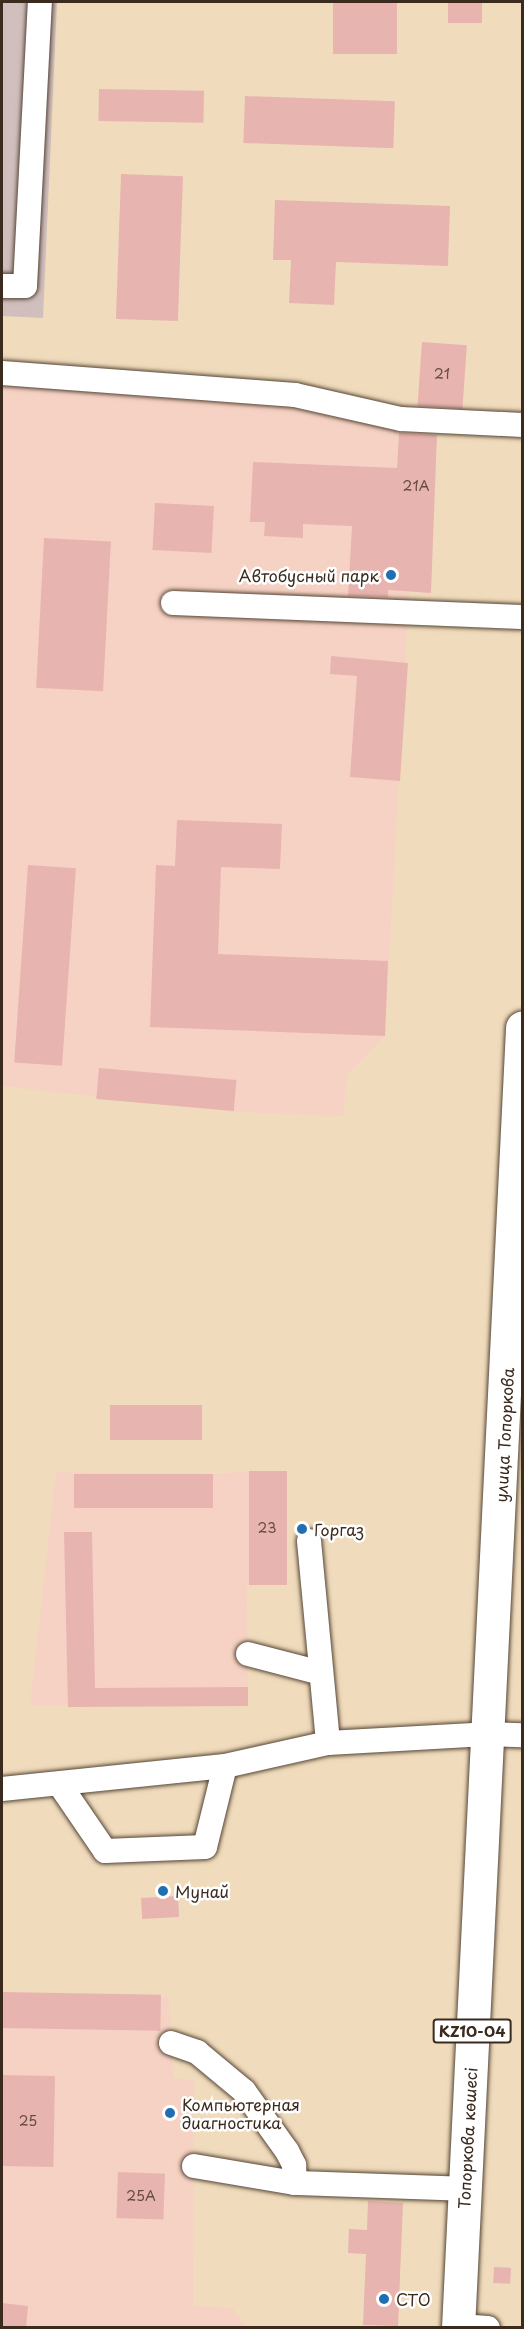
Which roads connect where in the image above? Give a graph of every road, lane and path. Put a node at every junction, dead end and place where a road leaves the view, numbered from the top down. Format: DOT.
graph roads {
  1 [pos="40,2"];
  2 [pos="2,286"];
  3 [pos="2,373"];
  4 [pos="522,425"];
  5 [pos="173,603"];
  6 [pos="522,617"];
  7 [pos="522,1028"];
  8 [pos="518,1220"];
  9 [pos="516,1342"];
  10 [pos="309,1541"];
  11 [pos="248,1654"];
  12 [pos="321,1673"];
  13 [pos="486,1734"];
  14 [pos="522,1735"];
  15 [pos="328,1743"];
  16 [pos="225,1766"];
  17 [pos="60,1785"];
  18 [pos="2,1789"];
  19 [pos="171,2043"];
  20 [pos="194,2166"];
  21 [pos="295,2183"];
  22 [pos="465,2189"];
  23 [pos="466,2327"];
  1 -- 2 [label="street"];
  3 -- 4 [label="street"];
  5 -- 6 [label="street"];
  7 -- 8 [label="highway, улица Топоркова / KZ10-04"];
  8 -- 9 [label="highway, улица Топоркова / KZ10-04"];
  9 -- 13 [label="highway, улица Топоркова / KZ10-04"];
  10 -- 12 [label="street"];
  11 -- 12 [label="street"];
  12 -- 15 [label="street"];
  13 -- 14 [label="street"];
  13 -- 15 [label="street"];
  13 -- 22 [label="highway, Топоркова көшесі / KZ10-04"];
  15 -- 16 [label="street"];
  16 -- 17 [label="street"];
  16 -- 17 [label="street"];
  17 -- 18 [label="street"];
  19 -- 21 [label="street"];
  20 -- 21 [label="street"];
  21 -- 22 [label="street"];
  22 -- 23 [label="highway, Топоркова көшесі / KZ10-04"];
}
